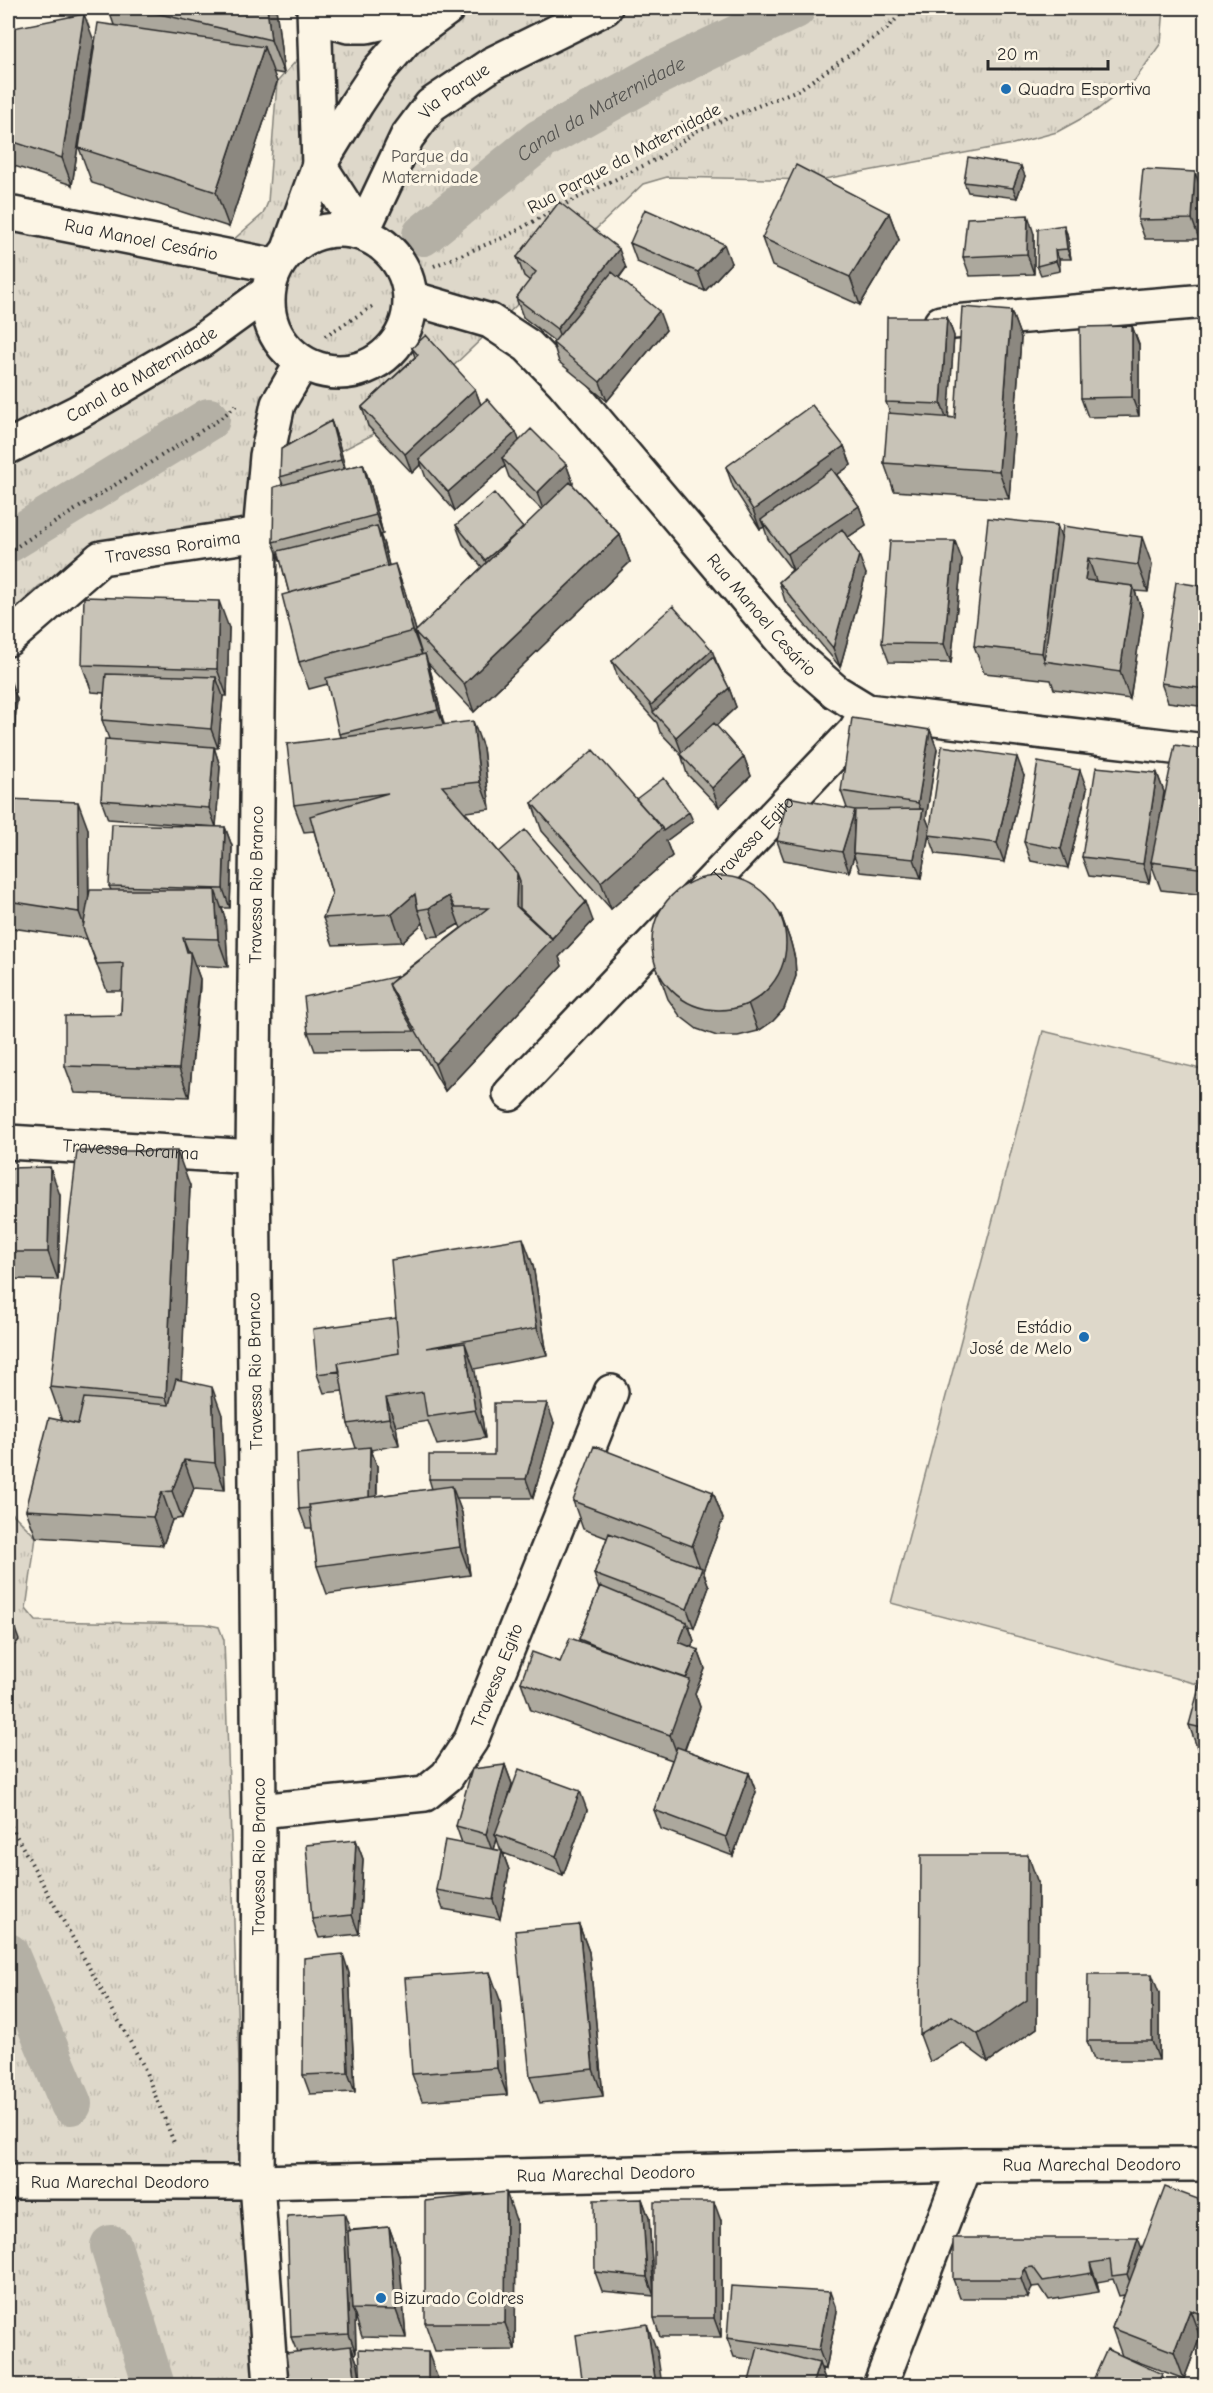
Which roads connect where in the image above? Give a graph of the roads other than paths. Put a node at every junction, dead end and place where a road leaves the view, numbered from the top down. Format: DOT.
graph roads {
  1 [pos="447,8"];
  2 [pos="605,8"];
  3 [pos="314,12"];
  4 [pos="319,165"];
  5 [pos="8,213"];
  6 [pos="362,232"];
  7 [pos="278,269"];
  8 [pos="410,291"];
  9 [pos="1206,301"];
  10 [pos="941,323"];
  11 [pos="298,360"];
  12 [pos="8,447"];
  13 [pos="260,534"];
  14 [pos="8,639"];
  15 [pos="867,711"];
  16 [pos="1206,751"];
  17 [pos="510,1094"];
  18 [pos="8,1142"];
  19 [pos="253,1157"];
  20 [pos="611,1392"];
  21 [pos="259,1811"];
  22 [pos="1206,2164"];
  23 [pos="965,2165"];
  24 [pos="8,2182"];
  25 [pos="257,2182"];
  26 [pos="271,2385"];
  27 [pos="880,2385"];
  1 -- 3 [label="street"];
  1 -- 4 [label="street"];
  2 -- 6 [label="street, Via Parque"];
  3 -- 4 [label="street"];
  4 -- 6 [label="street"];
  4 -- 7 [label="street"];
  5 -- 7 [label="street, Rua Manoel Cesário"];
  6 -- 7 [label="street, Canal da Maternidade"];
  6 -- 8 [label="street"];
  7 -- 11 [label="street"];
  7 -- 12 [label="street, Canal da Maternidade"];
  8 -- 11 [label="street"];
  8 -- 15 [label="street, Rua Manoel Cesário"];
  9 -- 10 [label="street"];
  11 -- 13 [label="street, Travessa Rio Branco"];
  13 -- 14 [label="street, Travessa Roraima"];
  13 -- 19 [label="street, Travessa Rio Branco"];
  15 -- 16 [label="street, Rua Manoel Cesário"];
  15 -- 17 [label="street, Travessa Egito"];
  18 -- 19 [label="street, Travessa Roraima"];
  19 -- 21 [label="street, Travessa Rio Branco"];
  20 -- 21 [label="street, Travessa Egito"];
  21 -- 25 [label="street, Travessa Rio Branco"];
  22 -- 23 [label="street, Rua Marechal Deodoro"];
  23 -- 25 [label="street, Rua Marechal Deodoro"];
  23 -- 27 [label="street"];
  24 -- 25 [label="street, Rua Marechal Deodoro"];
  25 -- 26 [label="street, Travessa Rio Branco"];
}
